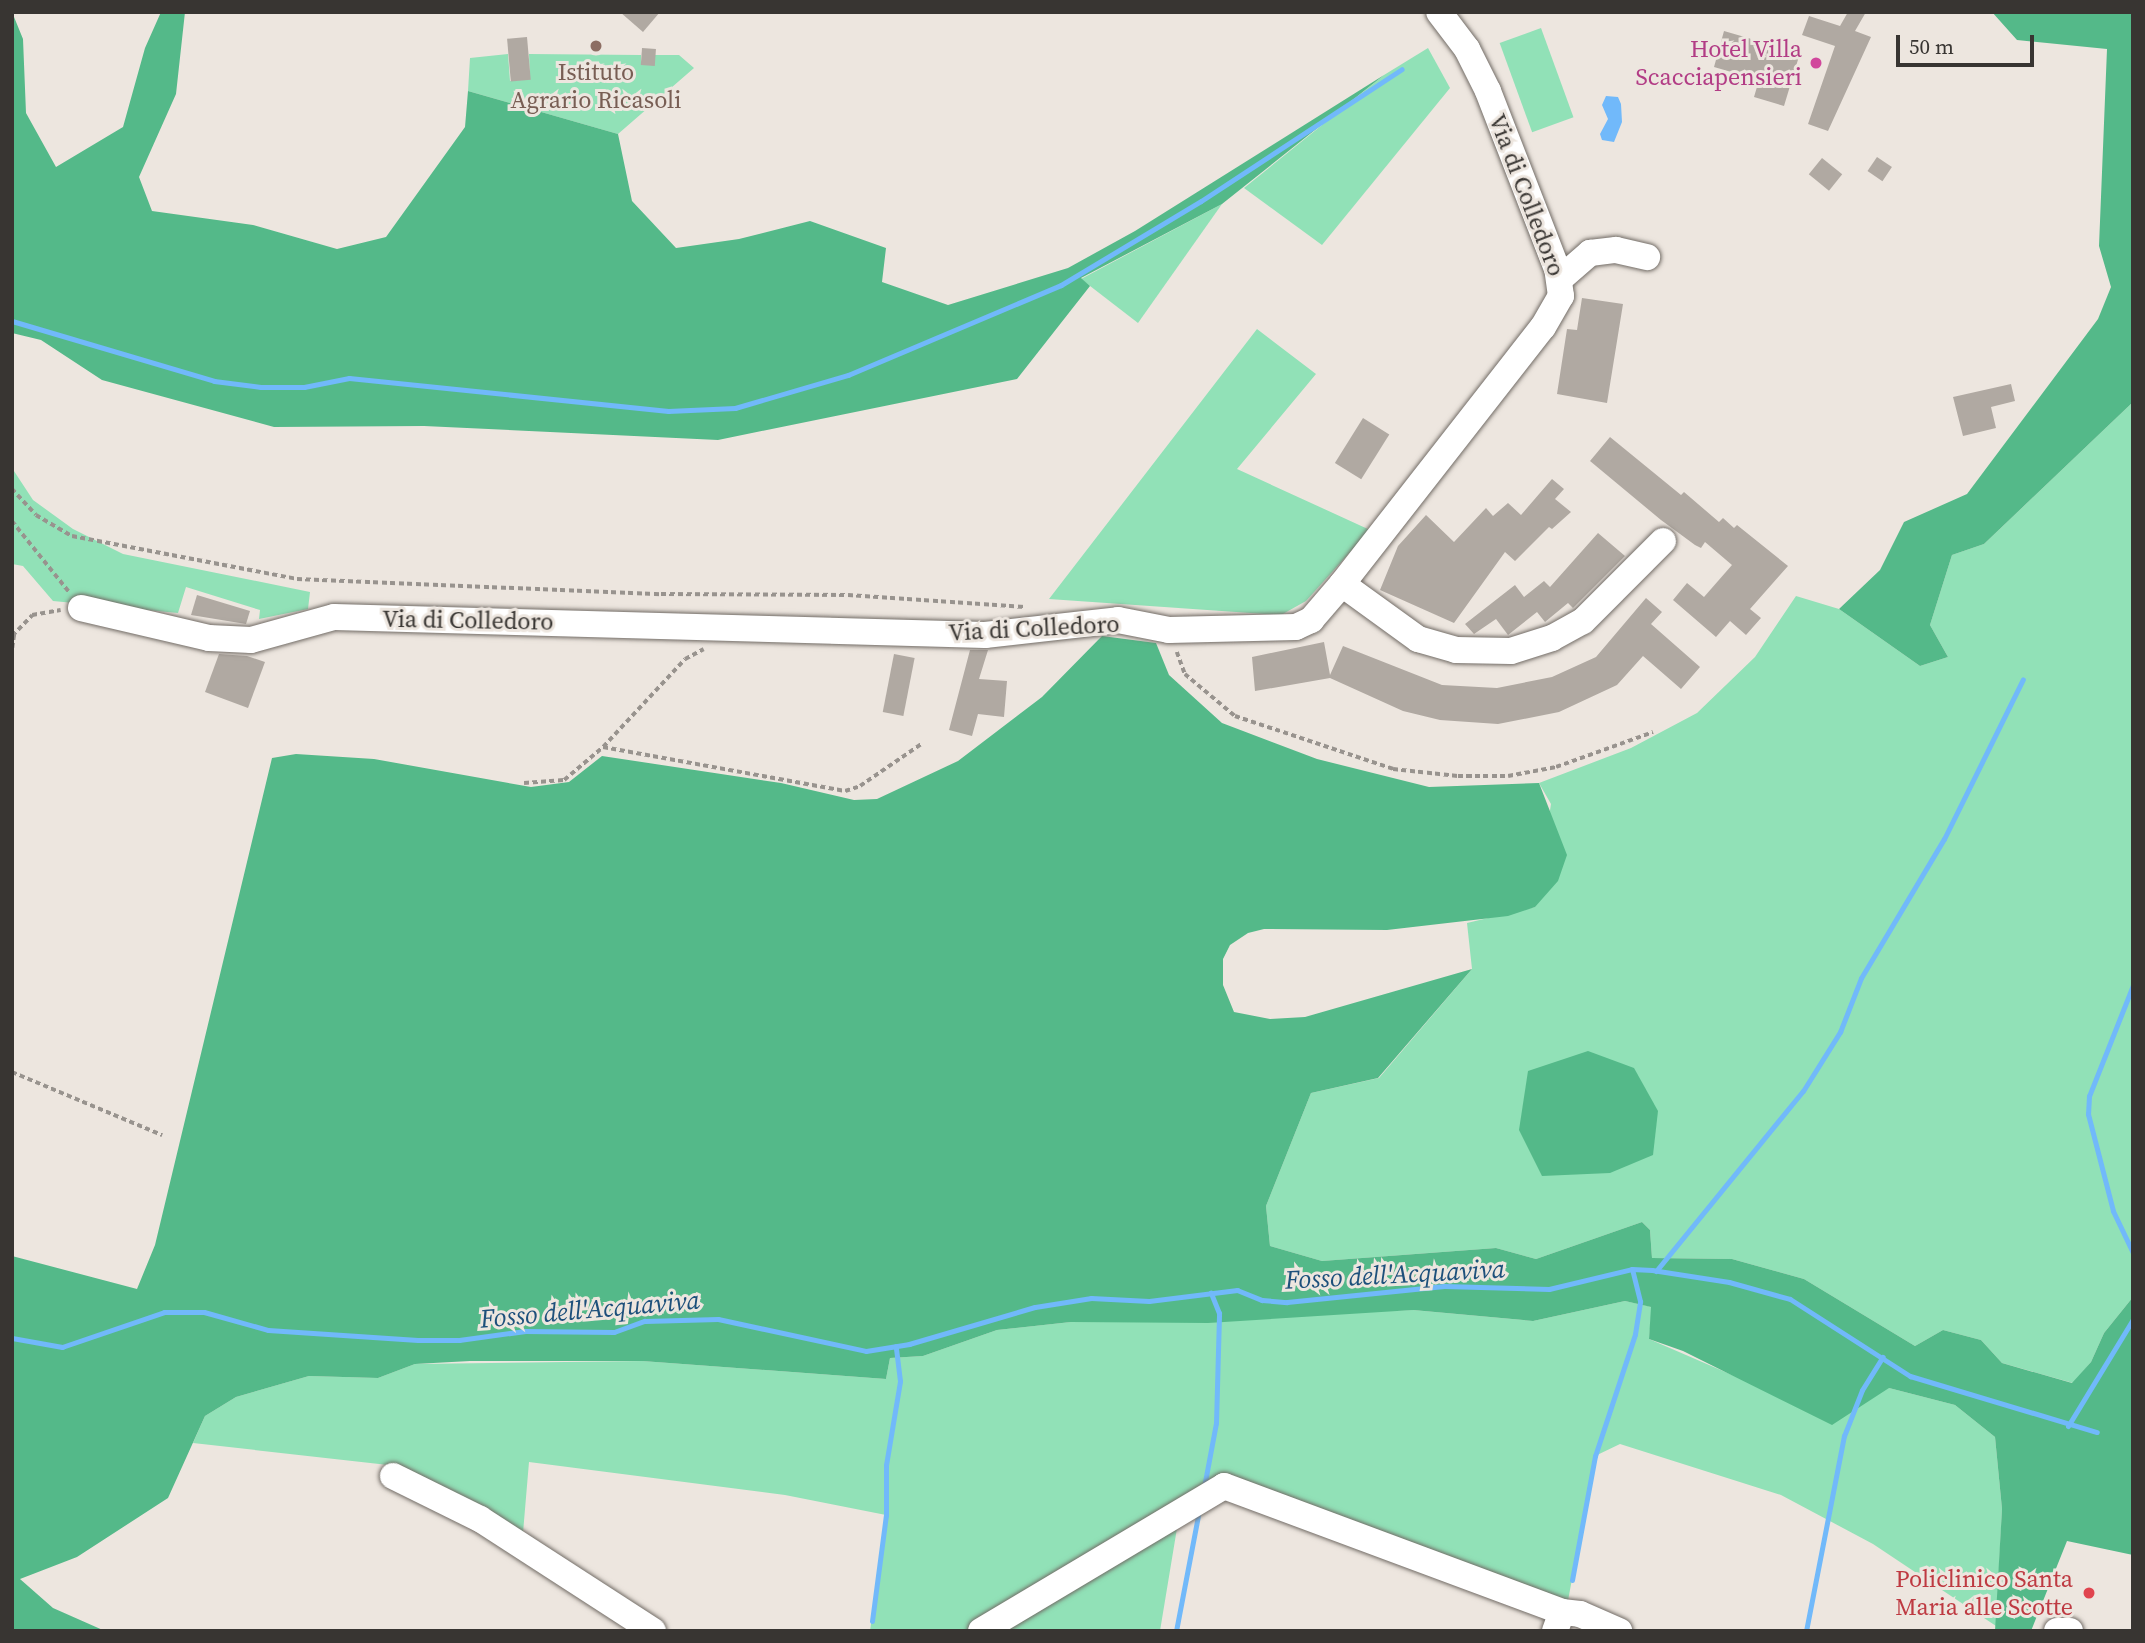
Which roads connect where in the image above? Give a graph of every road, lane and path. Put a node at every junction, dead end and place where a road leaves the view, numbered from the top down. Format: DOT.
graph roads {
  1 [pos="1439,12"];
  2 [pos="1647,257"];
  3 [pos="1560,279"];
  4 [pos="12,489"];
  5 [pos="12,521"];
  6 [pos="1663,541"];
  7 [pos="1342,584"];
  8 [pos="1035,607"];
  9 [pos="81,608"];
  10 [pos="1169,630"];
  11 [pos="13,635"];
  12 [pos="12,648"];
  13 [pos="706,648"];
  14 [pos="1653,732"];
  15 [pos="921,744"];
  16 [pos="603,747"];
  17 [pos="524,783"];
  18 [pos="12,1072"];
  19 [pos="162,1135"];
  20 [pos="393,1476"];
  21 [pos="1558,1621"];
  22 [pos="653,1631"];
  23 [pos="981,1631"];
  24 [pos="1619,1631"];
  25 [pos="2057,1631"];
  26 [pos="2070,1631"];
  1 -- 3 [label="street, Via di Colledoro"];
  2 -- 3 [label="street"];
  3 -- 7 [label="street, Via di Colledoro"];
  4 -- 8 [label="path"];
  5 -- 9 [label="path"];
  6 -- 7 [label="street"];
  7 -- 10 [label="street, Via di Colledoro"];
  9 -- 10 [label="street, Via di Colledoro"];
  9 -- 11 [label="path"];
  10 -- 14 [label="path"];
  11 -- 12 [label="path"];
  13 -- 16 [label="path"];
  15 -- 16 [label="path"];
  16 -- 17 [label="path"];
  18 -- 19 [label="path"];
  20 -- 22 [label="street"];
  21 -- 23 [label="street"];
  21 -- 24 [label="street"];
  25 -- 26 [label="street"];
}
